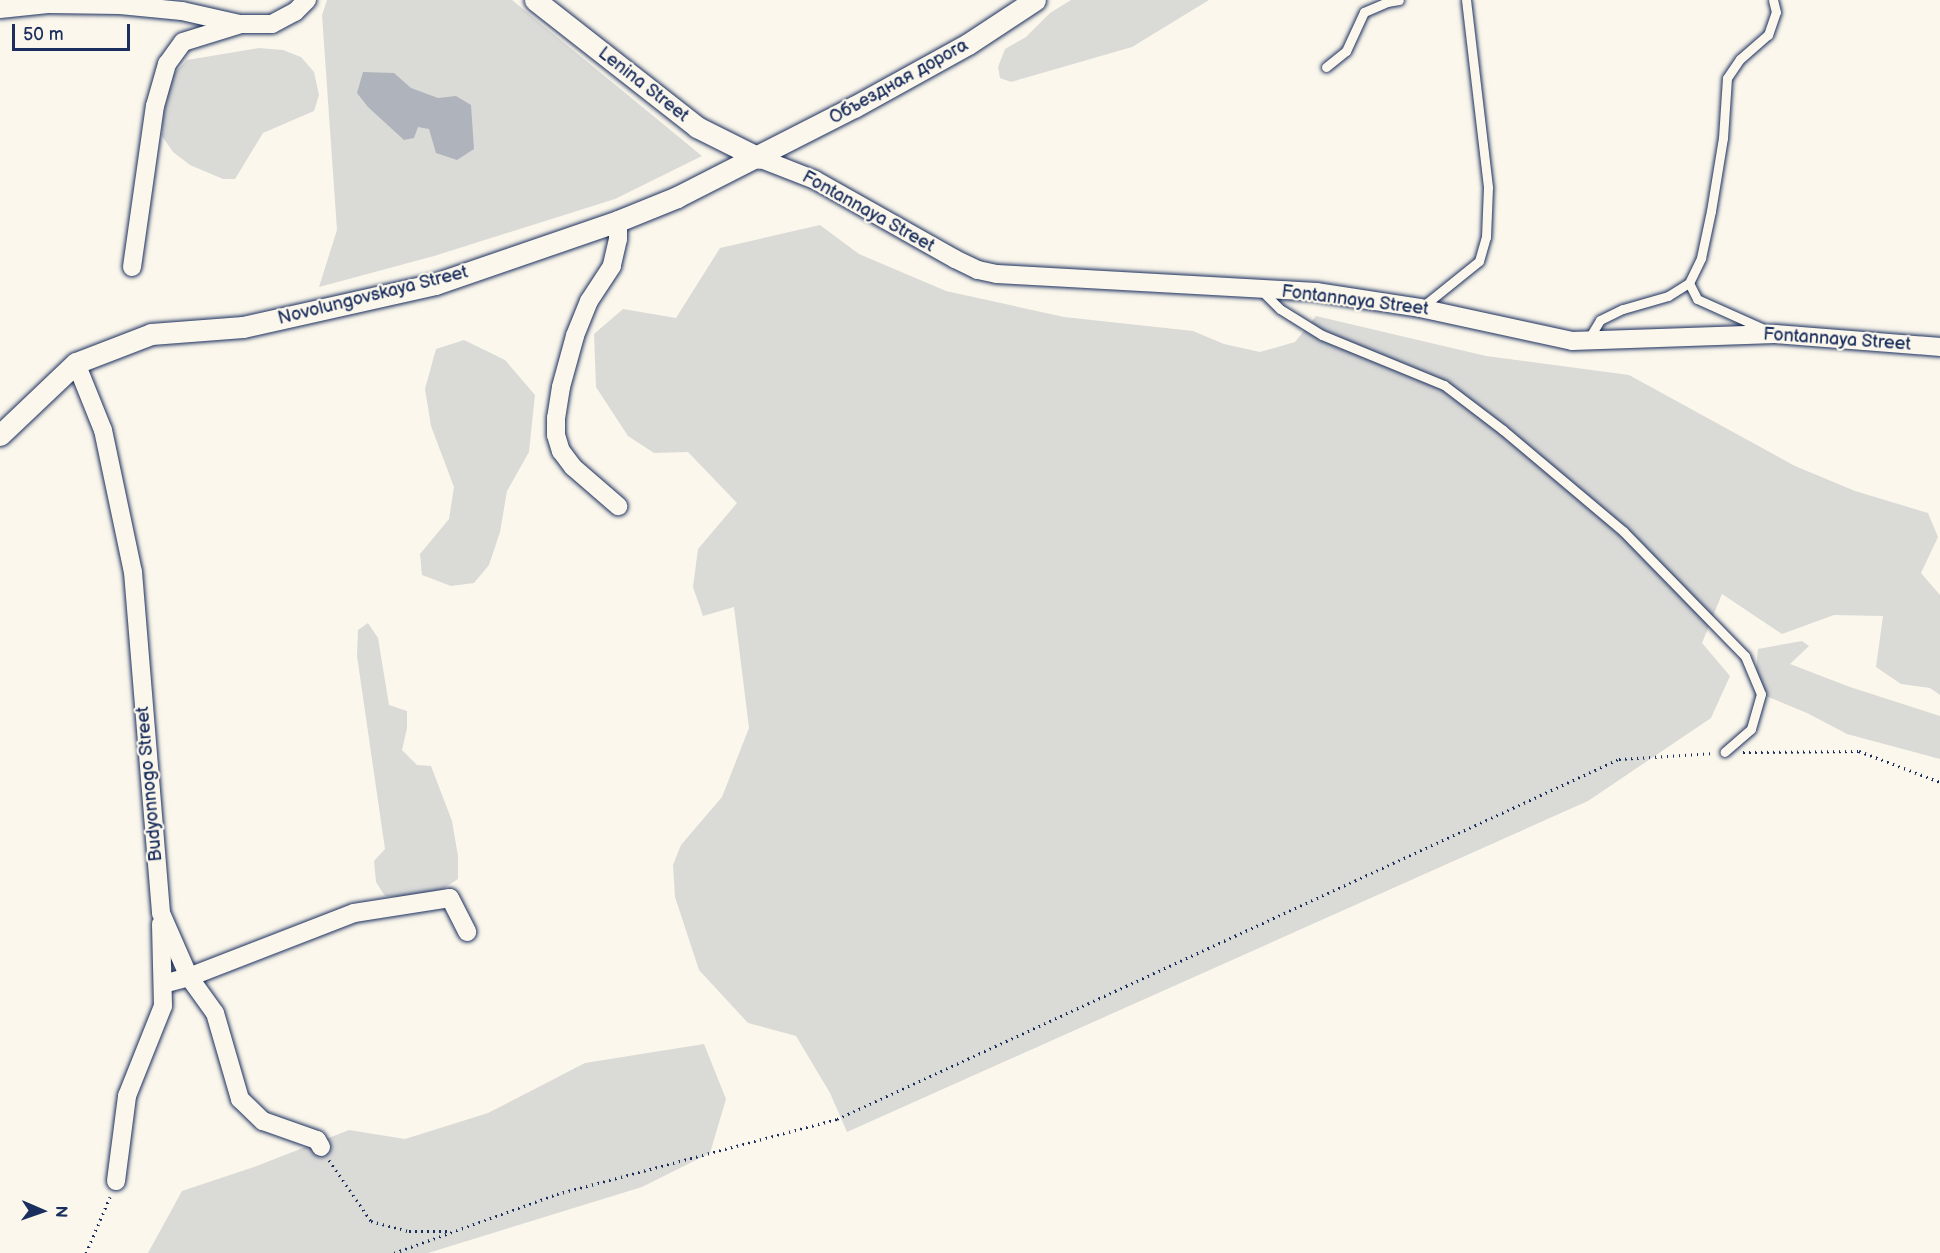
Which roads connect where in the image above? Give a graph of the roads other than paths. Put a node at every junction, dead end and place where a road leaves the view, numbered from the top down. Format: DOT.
graph roads {
  1 [pos="308,0"];
  2 [pos="535,0"];
  3 [pos="1035,0"];
  4 [pos="1399,0"];
  5 [pos="1466,0"];
  6 [pos="1773,0"];
  7 [pos="0,9"];
  8 [pos="193,13"];
  9 [pos="239,24"];
  10 [pos="183,42"];
  11 [pos="1326,67"];
  12 [pos="759,158"];
  13 [pos="618,221"];
  14 [pos="132,267"];
  15 [pos="1689,283"];
  16 [pos="1261,290"];
  17 [pos="1420,308"];
  18 [pos="1775,334"];
  19 [pos="1588,340"];
  20 [pos="1940,347"];
  21 [pos="76,363"];
  22 [pos="0,435"];
  23 [pos="618,506"];
  24 [pos="1725,752"];
  25 [pos="160,913"];
  26 [pos="467,932"];
  27 [pos="189,977"];
  28 [pos="163,984"];
  29 [pos="321,1147"];
  30 [pos="116,1181"];
  1 -- 9 [label="street"];
  2 -- 12 [label="street, Lenina Street"];
  3 -- 12 [label="street, Объездная дорога"];
  4 -- 11 [label="lane"];
  5 -- 17 [label="lane"];
  6 -- 15 [label="lane"];
  7 -- 8 [label="street"];
  8 -- 9 [label="street"];
  8 -- 10 [label="street"];
  9 -- 10 [label="street"];
  10 -- 14 [label="street"];
  12 -- 13 [label="street, Novolungovskaya Street"];
  12 -- 16 [label="street, Fontannaya Street"];
  13 -- 21 [label="street, Novolungovskaya Street"];
  13 -- 23 [label="street"];
  15 -- 18 [label="lane"];
  15 -- 19 [label="lane"];
  16 -- 17 [label="street, Fontannaya Street"];
  16 -- 24 [label="lane"];
  17 -- 19 [label="street, Fontannaya Street"];
  18 -- 19 [label="street, Fontannaya Street"];
  18 -- 20 [label="street, Fontannaya Street"];
  21 -- 22 [label="street, Novolungovskaya Street"];
  21 -- 25 [label="street, Budyonnogo Street"];
  25 -- 27 [label="street, Budyonnogo Street"];
  25 -- 28 [label="street"];
  26 -- 27 [label="street"];
  27 -- 28 [label="street"];
  27 -- 29 [label="street, Budyonnogo Street"];
  28 -- 30 [label="street"];
}
